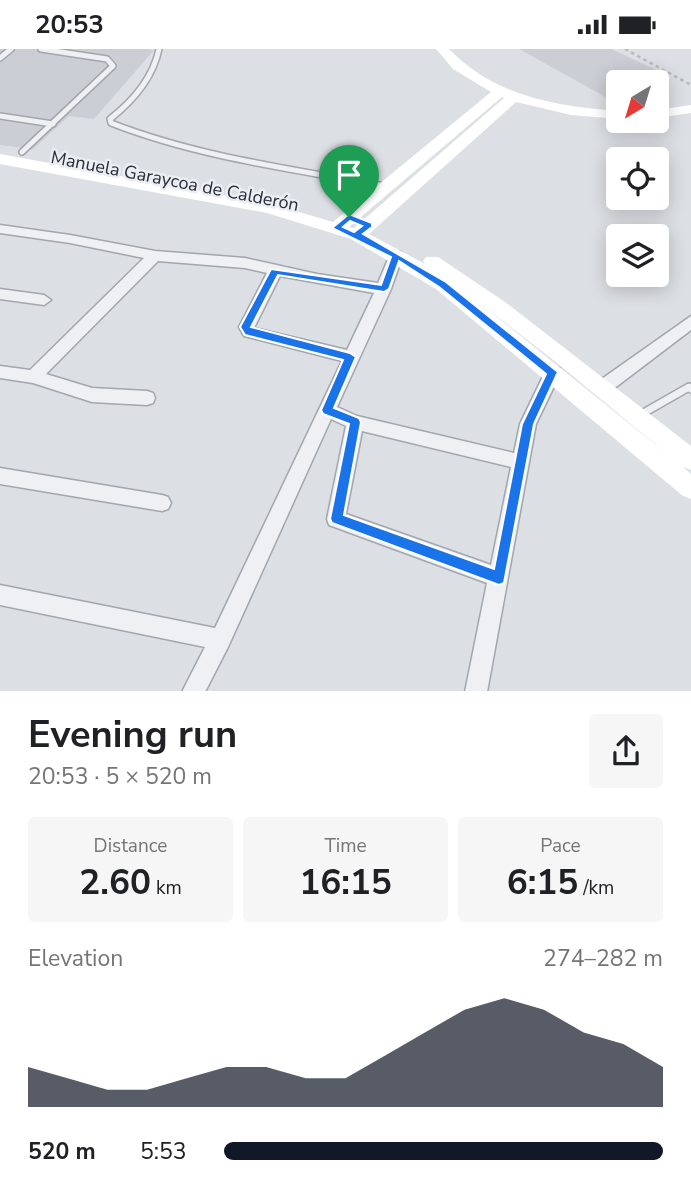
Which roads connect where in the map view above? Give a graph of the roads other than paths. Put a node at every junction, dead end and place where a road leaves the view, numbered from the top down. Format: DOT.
graph roads {
  1 [pos="11,49"];
  2 [pos="41,49"];
  3 [pos="159,49"];
  4 [pos="442,49"];
  5 [pos="0,58"];
  6 [pos="508,93"];
  7 [pos="691,109"];
  8 [pos="669,112"];
  9 [pos="606,114"];
  10 [pos="0,116"];
  11 [pos="53,124"];
  12 [pos="0,149"];
  13 [pos="22,152"];
  14 [pos="0,159"];
  15 [pos="384,186"];
  16 [pos="353,226"];
  17 [pos="0,229"];
  18 [pos="396,255"];
  19 [pos="155,256"];
  20 [pos="275,271"];
  21 [pos="384,289"];
  22 [pos="0,294"];
  23 [pos="44,300"];
  24 [pos="691,322"];
  25 [pos="350,357"];
  26 [pos="0,372"];
  27 [pos="553,372"];
  28 [pos="33,377"];
  29 [pos="690,387"];
  30 [pos="602,388"];
  31 [pos="147,398"];
  32 [pos="327,410"];
  33 [pos="637,417"];
  34 [pos="355,422"];
  35 [pos="691,460"];
  36 [pos="521,462"];
  37 [pos="0,476"];
  38 [pos="691,488"];
  39 [pos="162,503"];
  40 [pos="499,578"];
  41 [pos="0,595"];
  42 [pos="221,640"];
  43 [pos="193,691"];
  44 [pos="476,691"];
  1 -- 5 [label="lane"];
  2 -- 11 [label="lane"];
  3 -- 15 [label="lane"];
  4 -- 6 [label="street"];
  6 -- 9 [label="street"];
  6 -- 15 [label="street"];
  6 -- 16 [label="street"];
  7 -- 8 [label="street"];
  10 -- 11 [label="lane"];
  11 -- 13 [label="lane"];
  12 -- 13 [label="street, Manuela Garaycoa de Calderón"];
  13 -- 16 [label="street, Manuela Garaycoa de Calderón"];
  14 -- 16 [label="street, Manuela Garaycoa de Calderón"];
  15 -- 16 [label="street"];
  16 -- 18 [label="street, Manuela Garaycoa de Calderón"];
  16 -- 30 [label="street, Manuela Garaycoa de Calderón"];
  17 -- 19 [label="street"];
  18 -- 21 [label="street"];
  18 -- 27 [label="street, Manuela Garaycoa de Calderón"];
  19 -- 20 [label="street"];
  19 -- 28 [label="street"];
  20 -- 21 [label="street"];
  20 -- 25 [label="street"];
  21 -- 25 [label="street"];
  22 -- 23 [label="street"];
  24 -- 30 [label="street"];
  25 -- 32 [label="street"];
  26 -- 28 [label="street"];
  27 -- 36 [label="street"];
  27 -- 38 [label="street, Manuela Garaycoa de Calderón"];
  28 -- 31 [label="street"];
  29 -- 33 [label="lane"];
  30 -- 33 [label="street, Manuela Garaycoa de Calderón"];
  32 -- 34 [label="street"];
  32 -- 42 [label="street"];
  33 -- 35 [label="street, Manuela Garaycoa de Calderón"];
  34 -- 36 [label="street"];
  34 -- 40 [label="street"];
  36 -- 40 [label="street"];
  37 -- 39 [label="street"];
  40 -- 44 [label="street"];
  41 -- 42 [label="street"];
  42 -- 43 [label="street"];
}
